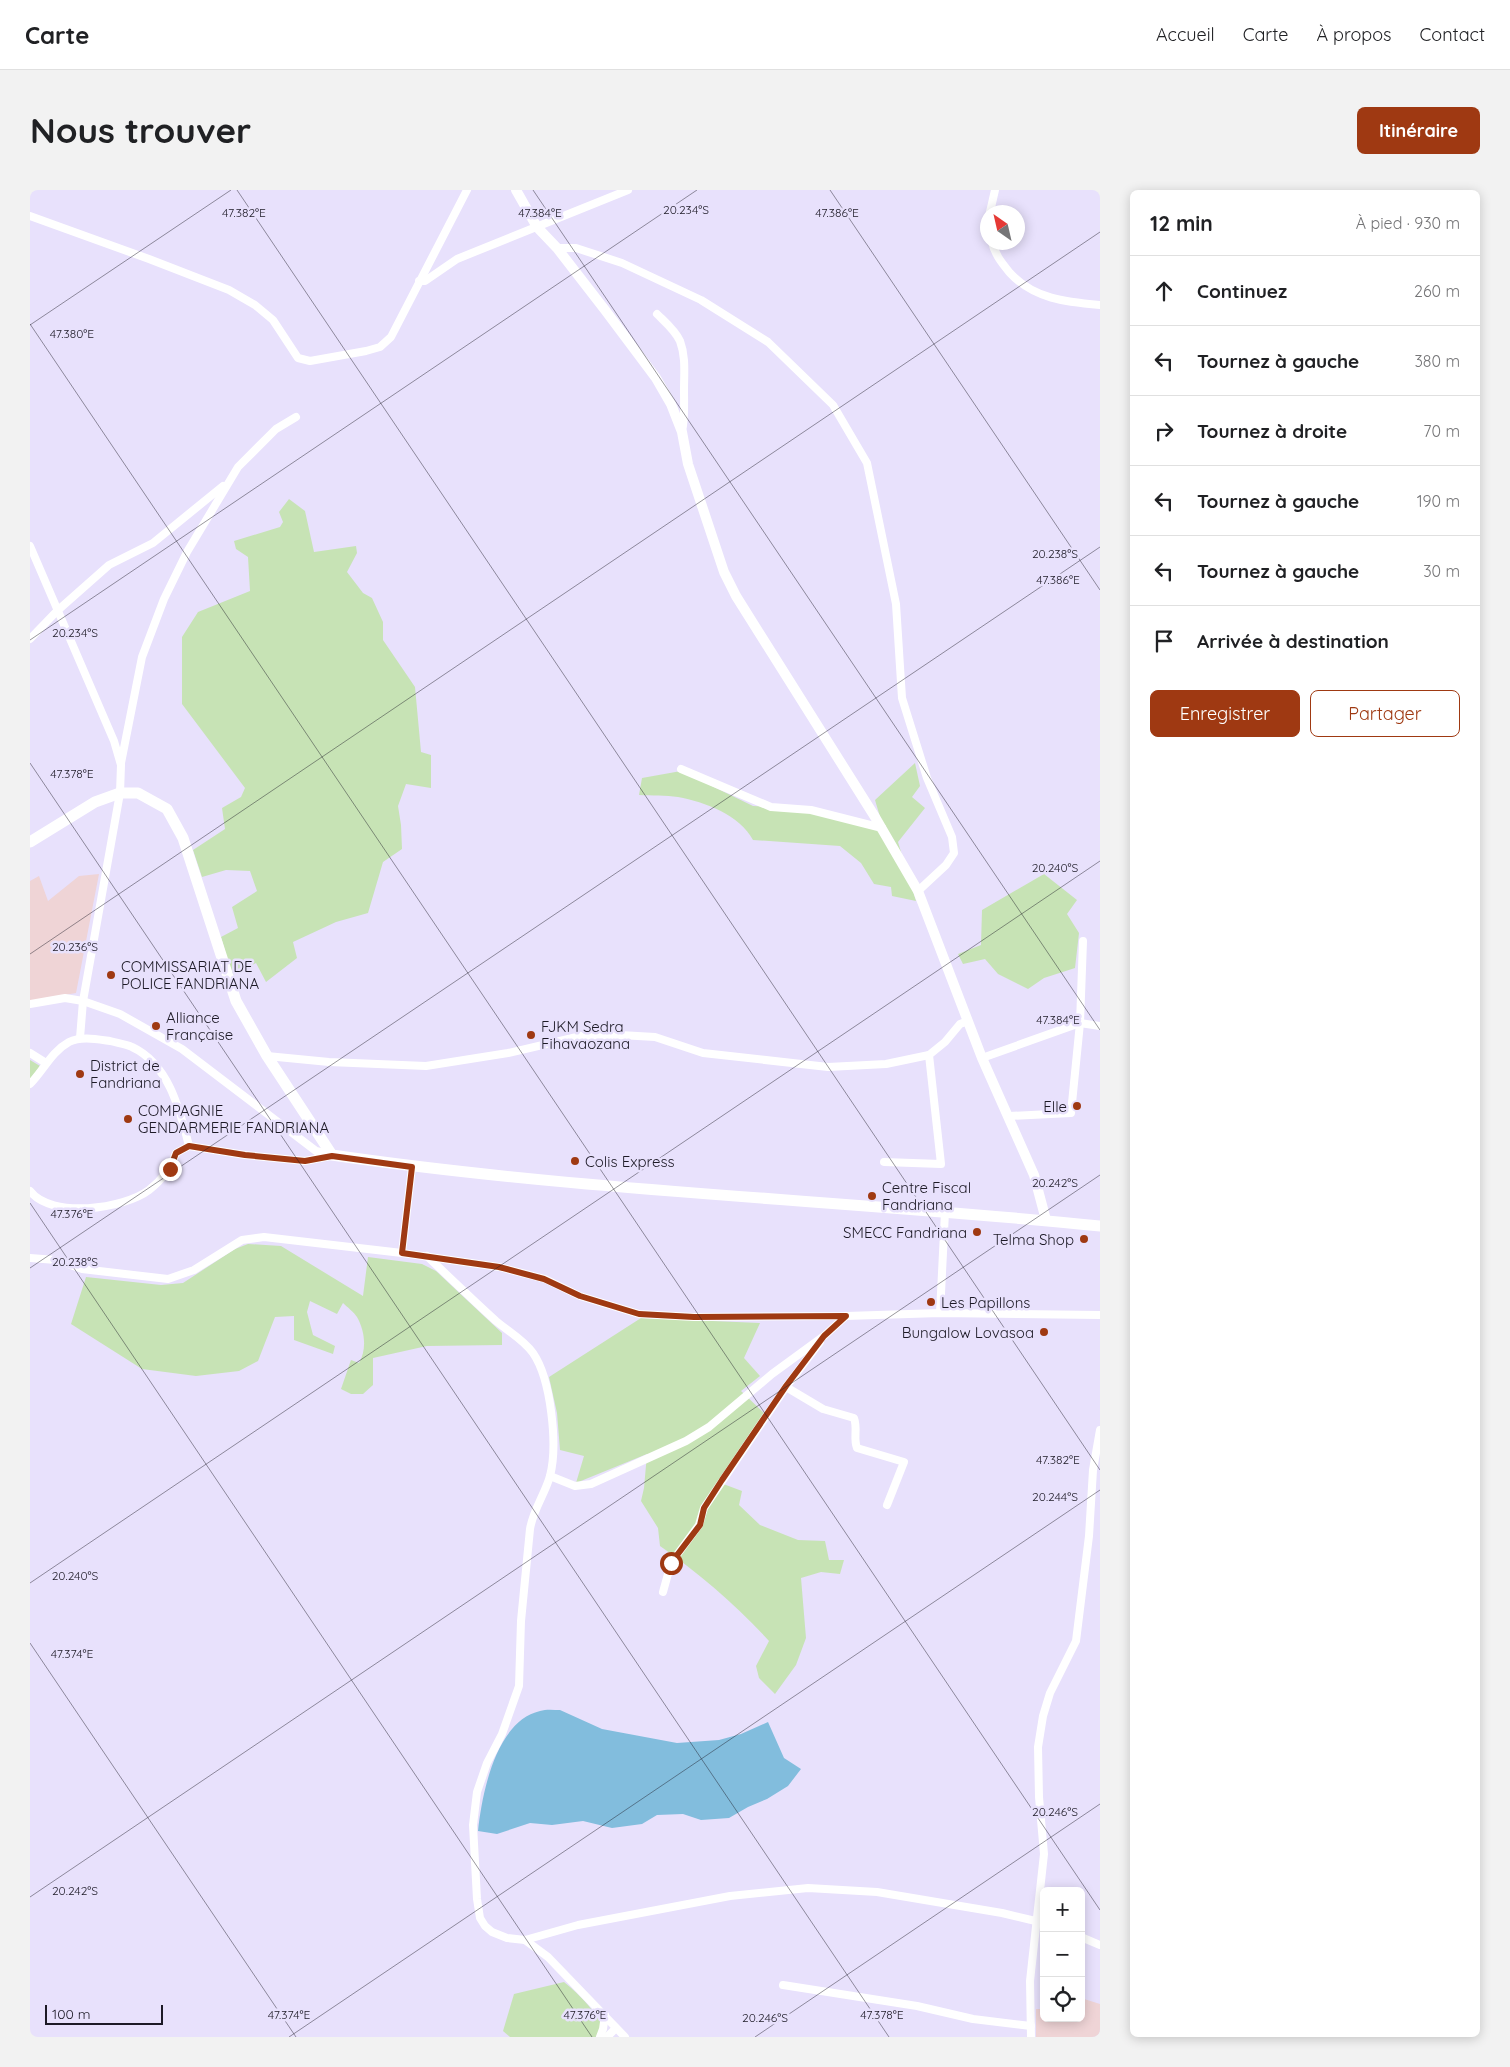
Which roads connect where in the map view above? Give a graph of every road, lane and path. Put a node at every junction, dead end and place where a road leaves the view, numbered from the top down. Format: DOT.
graph roads {
  1 [pos="468,190"];
  2 [pos="516,190"];
  3 [pos="628,190"];
  4 [pos="995,190"];
  5 [pos="992,205"];
  6 [pos="30,216"];
  7 [pos="537,227"];
  8 [pos="557,248"];
  9 [pos="994,250"];
  10 [pos="419,281"];
  11 [pos="1100,305"];
  12 [pos="657,314"];
  13 [pos="296,417"];
  14 [pos="682,432"];
  15 [pos="229,480"];
  16 [pos="30,546"];
  17 [pos="57,611"];
  18 [pos="30,639"];
  19 [pos="121,765"];
  20 [pos="681,769"];
  21 [pos="120,793"];
  22 [pos="882,828"];
  23 [pos="30,842"];
  24 [pos="918,891"];
  25 [pos="1083,941"];
  26 [pos="83,1001"];
  27 [pos="30,1004"];
  28 [pos="968,1021"];
  29 [pos="1080,1023"];
  30 [pos="1100,1026"];
  31 [pos="80,1038"];
  32 [pos="30,1054"];
  33 [pos="929,1055"];
  34 [pos="267,1056"];
  35 [pos="982,1058"];
  36 [pos="46,1063"];
  37 [pos="30,1084"];
  38 [pos="1009,1116"];
  39 [pos="189,1146"];
  40 [pos="332,1156"];
  41 [pos="884,1162"];
  42 [pos="412,1167"];
  43 [pos="30,1191"];
  44 [pos="945,1212"];
  45 [pos="1046,1220"];
  46 [pos="1100,1226"];
  47 [pos="402,1253"];
  48 [pos="427,1256"];
  49 [pos="30,1258"];
  50 [pos="940,1313"];
  51 [pos="1100,1315"];
  52 [pos="846,1316"];
  53 [pos="824,1336"];
  54 [pos="786,1386"];
  55 [pos="1100,1430"];
  56 [pos="550,1476"];
  57 [pos="887,1505"];
  58 [pos="663,1592"];
  59 [pos="1041,1887"];
  60 [pos="1040,1921"];
  61 [pos="1085,1939"];
  62 [pos="524,1940"];
  63 [pos="1100,1945"];
  64 [pos="783,1985"];
  65 [pos="605,2015"];
  66 [pos="1031,2026"];
  67 [pos="616,2028"];
  68 [pos="600,2037"];
  69 [pos="607,2037"];
  70 [pos="625,2037"];
  71 [pos="1031,2037"];
  1 -- 10 [label="street"];
  2 -- 7 [label="street"];
  3 -- 7 [label="street"];
  4 -- 5 [label="street"];
  6 -- 10 [label="street"];
  7 -- 8 [label="street"];
  7 -- 10 [label="street"];
  8 -- 14 [label="street"];
  8 -- 24 [label="street"];
  9 -- 11 [label="street"];
  12 -- 14 [label="street"];
  13 -- 15 [label="street"];
  14 -- 22 [label="street"];
  15 -- 17 [label="street"];
  15 -- 19 [label="street"];
  16 -- 17 [label="street"];
  17 -- 18 [label="street"];
  17 -- 19 [label="street"];
  19 -- 21 [label="street"];
  20 -- 22 [label="street"];
  21 -- 23 [label="main road"];
  21 -- 26 [label="street"];
  21 -- 34 [label="main road"];
  22 -- 24 [label="street"];
  24 -- 28 [label="street"];
  25 -- 29 [label="street"];
  26 -- 27 [label="street"];
  26 -- 31 [label="street"];
  26 -- 40 [label="street"];
  28 -- 33 [label="street"];
  28 -- 35 [label="street"];
  29 -- 30 [label="street"];
  29 -- 35 [label="street"];
  29 -- 38 [label="street"];
  31 -- 36 [label="street"];
  31 -- 39 [label="street"];
  32 -- 36 [label="street"];
  33 -- 34 [label="street"];
  33 -- 41 [label="street"];
  34 -- 40 [label="main road"];
  35 -- 38 [label="street"];
  36 -- 37 [label="street"];
  38 -- 45 [label="street"];
  39 -- 40 [label="street"];
  39 -- 43 [label="street"];
  40 -- 42 [label="main road"];
  42 -- 44 [label="main road"];
  42 -- 47 [label="street"];
  44 -- 45 [label="main road"];
  44 -- 50 [label="street"];
  45 -- 46 [label="main road"];
  47 -- 48 [label="street"];
  47 -- 49 [label="street"];
  48 -- 52 [label="street"];
  48 -- 56 [label="street"];
  50 -- 51 [label="street"];
  50 -- 52 [label="street"];
  52 -- 53 [label="street"];
  53 -- 54 [label="street"];
  53 -- 56 [label="street"];
  54 -- 57 [label="street"];
  54 -- 58 [label="street"];
  55 -- 59 [label="street"];
  56 -- 62 [label="street"];
  60 -- 62 [label="street"];
  60 -- 66 [label="street"];
  61 -- 63 [label="street"];
  62 -- 65 [label="street"];
  64 -- 66 [label="street"];
  65 -- 67 [label="street"];
  65 -- 68 [label="street"];
  66 -- 71 [label="street"];
  67 -- 69 [label="street"];
  67 -- 70 [label="street"];
}
